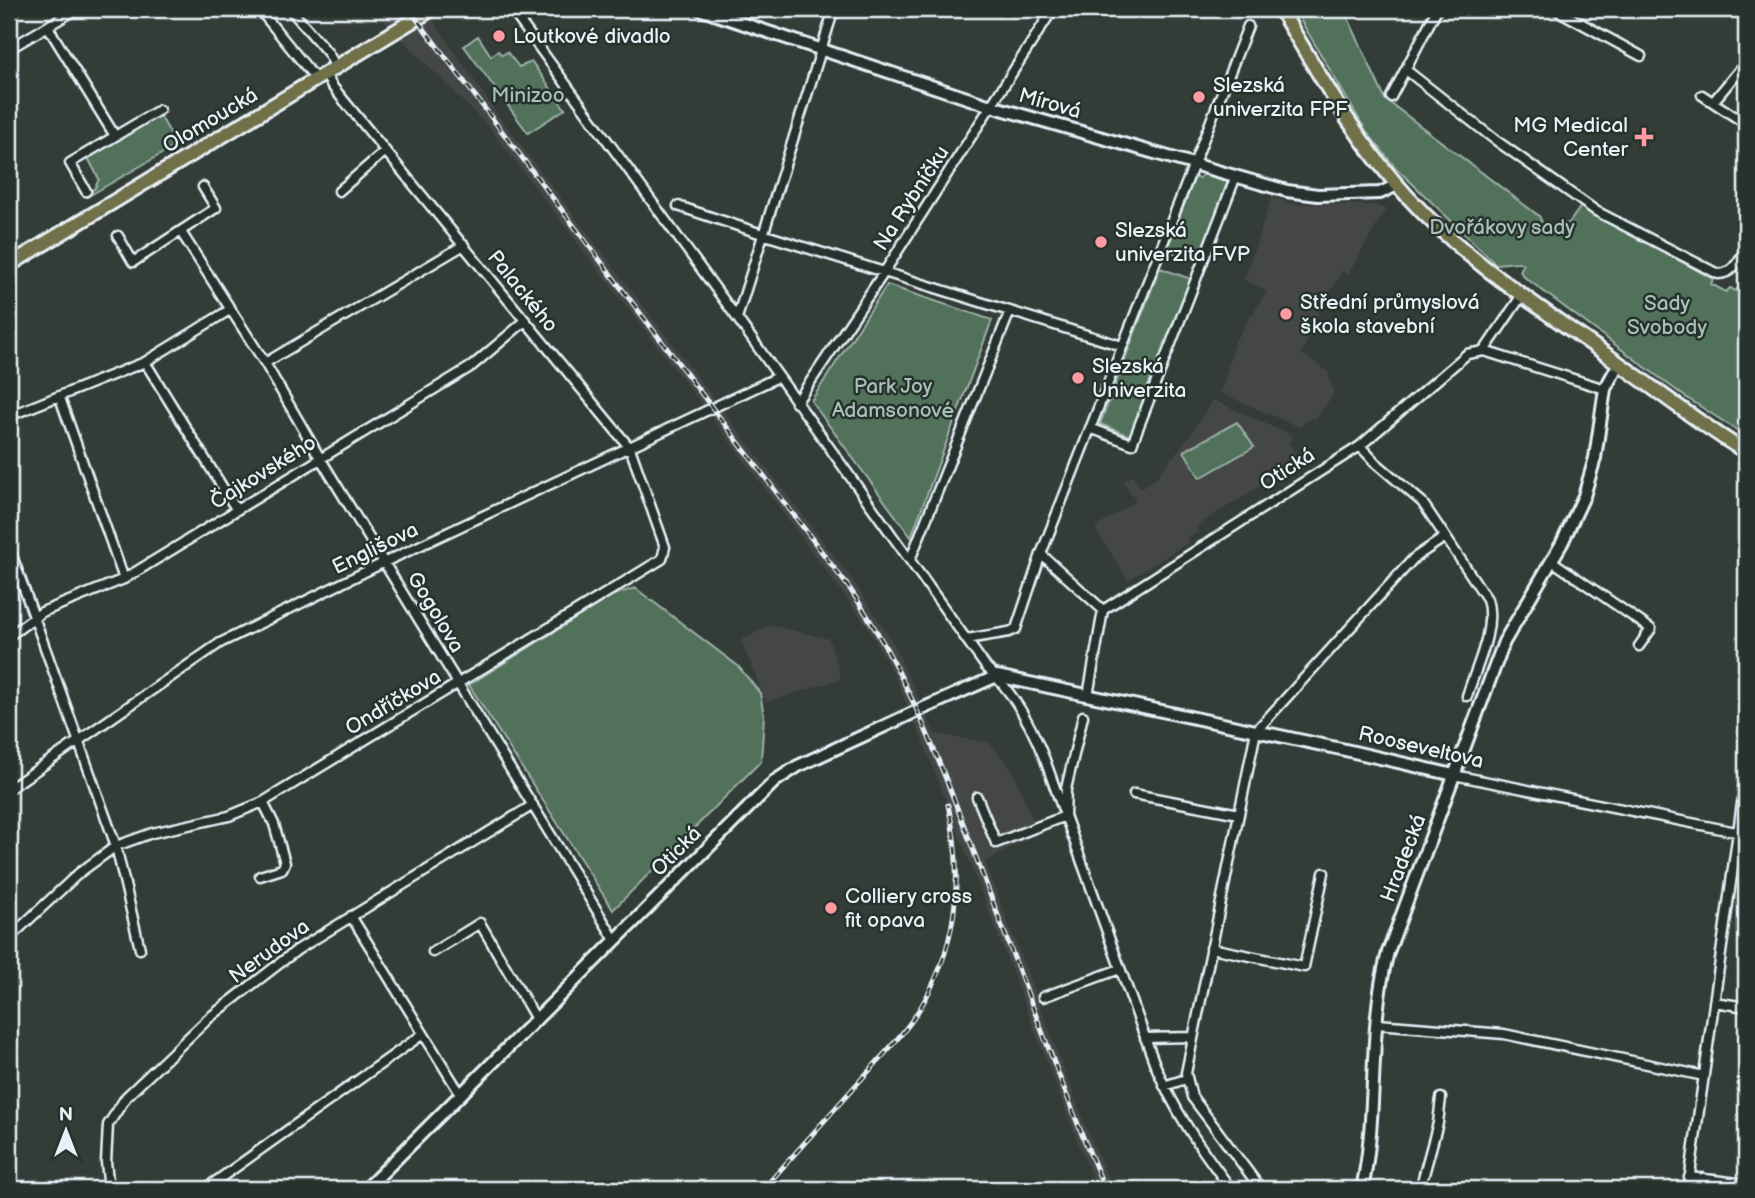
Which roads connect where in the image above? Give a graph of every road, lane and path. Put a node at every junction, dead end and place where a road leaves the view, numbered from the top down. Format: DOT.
graph roads {
  1 [pos="17,9"];
  2 [pos="77,9"];
  3 [pos="259,9"];
  4 [pos="290,9"];
  5 [pos="432,9"];
  6 [pos="511,9"];
  7 [pos="699,9"];
  8 [pos="834,9"];
  9 [pos="1053,9"];
  10 [pos="1280,9"];
  11 [pos="1437,9"];
  12 [pos="1555,9"];
  13 [pos="9,14"];
  14 [pos="1248,26"];
  15 [pos="48,27"];
  16 [pos="9,49"];
  17 [pos="821,50"];
  18 [pos="1641,56"];
  19 [pos="1746,61"];
  20 [pos="1406,70"];
  21 [pos="326,73"];
  22 [pos="1702,95"];
  23 [pos="1391,97"];
  24 [pos="1713,102"];
  25 [pos="991,106"];
  26 [pos="159,110"];
  27 [pos="1746,124"];
  28 [pos="115,136"];
  29 [pos="386,151"];
  30 [pos="1195,164"];
  31 [pos="1236,176"];
  32 [pos="1397,184"];
  33 [pos="203,187"];
  34 [pos="86,191"];
  35 [pos="339,191"];
  36 [pos="678,206"];
  37 [pos="181,232"];
  38 [pos="762,234"];
  39 [pos="118,236"];
  40 [pos="464,245"];
  41 [pos="1746,248"];
  42 [pos="9,265"];
  43 [pos="885,271"];
  44 [pos="1522,295"];
  45 [pos="231,309"];
  46 [pos="1010,312"];
  47 [pos="737,318"];
  48 [pos="526,321"];
  49 [pos="1122,346"];
  50 [pos="1484,351"];
  51 [pos="145,362"];
  52 [pos="265,363"];
  53 [pos="1619,363"];
  54 [pos="778,377"];
  55 [pos="1605,389"];
  56 [pos="60,398"];
  57 [pos="796,403"];
  58 [pos="9,416"];
  59 [pos="1090,428"];
  60 [pos="1360,446"];
  61 [pos="630,448"];
  62 [pos="1746,452"];
  63 [pos="320,458"];
  64 [pos="236,509"];
  65 [pos="1445,537"];
  66 [pos="9,547"];
  67 [pos="665,547"];
  68 [pos="1041,554"];
  69 [pos="909,560"];
  70 [pos="1552,561"];
  71 [pos="385,562"];
  72 [pos="124,579"];
  73 [pos="1103,610"];
  74 [pos="34,617"];
  75 [pos="9,636"];
  76 [pos="967,639"];
  77 [pos="1639,646"];
  78 [pos="997,677"];
  79 [pos="459,683"];
  80 [pos="1088,696"];
  81 [pos="1467,696"];
  82 [pos="1083,716"];
  83 [pos="1255,730"];
  84 [pos="79,741"];
  85 [pos="1454,775"];
  86 [pos="1746,775"];
  87 [pos="9,789"];
  88 [pos="1134,794"];
  89 [pos="977,797"];
  90 [pos="263,802"];
  91 [pos="533,805"];
  92 [pos="1239,814"];
  93 [pos="1065,816"];
  94 [pos="1742,834"];
  95 [pos="116,846"];
  96 [pos="1324,873"];
  97 [pos="260,876"];
  98 [pos="351,916"];
  99 [pos="9,938"];
  100 [pos="615,940"];
  101 [pos="1211,948"];
  102 [pos="140,949"];
  103 [pos="433,952"];
  104 [pos="1120,970"];
  105 [pos="1044,998"];
  106 [pos="1714,1002"];
  107 [pos="1746,1007"];
  108 [pos="536,1019"];
  109 [pos="1377,1024"];
  110 [pos="423,1034"];
  111 [pos="1193,1037"];
  112 [pos="1145,1038"];
  113 [pos="1704,1076"];
  114 [pos="1186,1079"];
  115 [pos="1164,1086"];
  116 [pos="461,1094"];
  117 [pos="1441,1098"];
  118 [pos="1689,1177"];
  119 [pos="1703,1178"];
  120 [pos="1746,1184"];
  121 [pos="109,1189"];
  122 [pos="205,1189"];
  123 [pos="366,1189"];
  124 [pos="1231,1189"];
  125 [pos="1261,1189"];
  126 [pos="1362,1189"];
  127 [pos="1420,1189"];
  128 [pos="1688,1189"];
  129 [pos="1708,1189"];
  1 -- 13 [label="street"];
  2 -- 15 [label="street"];
  3 -- 21 [label="street"];
  4 -- 21 [label="street"];
  5 -- 21 [label="main road, Olomoucká"];
  6 -- 47 [label="street"];
  7 -- 17 [label="street, Mírová"];
  8 -- 17 [label="street"];
  9 -- 25 [label="street, Na Rybníčku"];
  10 -- 32 [label="main road"];
  11 -- 20 [label="street"];
  12 -- 18 [label="street"];
  14 -- 30 [label="street"];
  15 -- 16 [label="street"];
  15 -- 28 [label="street"];
  17 -- 25 [label="street, Mírová"];
  17 -- 38 [label="street"];
  19 -- 24 [label="street"];
  20 -- 23 [label="street"];
  20 -- 41 [label="street"];
  21 -- 29 [label="street, Palackého"];
  21 -- 42 [label="main road, Olomoucká"];
  22 -- 24 [label="street"];
  24 -- 27 [label="street"];
  25 -- 30 [label="street, Mírová"];
  25 -- 43 [label="street, Na Rybníčku"];
  26 -- 28 [label="street"];
  28 -- 34 [label="street"];
  29 -- 35 [label="street"];
  29 -- 40 [label="street, Palackého"];
  30 -- 31 [label="street, Mírová"];
  30 -- 49 [label="street"];
  31 -- 32 [label="street, Mírová"];
  31 -- 59 [label="street"];
  32 -- 44 [label="main road"];
  33 -- 37 [label="street"];
  36 -- 38 [label="street"];
  37 -- 39 [label="street"];
  37 -- 45 [label="street, Gogolova"];
  38 -- 43 [label="street"];
  38 -- 47 [label="street"];
  40 -- 48 [label="street, Palackého"];
  40 -- 52 [label="street"];
  43 -- 46 [label="street"];
  43 -- 57 [label="street, Na Rybníčku"];
  44 -- 50 [label="street"];
  44 -- 53 [label="main road"];
  45 -- 51 [label="street"];
  45 -- 52 [label="street, Gogolova"];
  46 -- 49 [label="street"];
  46 -- 69 [label="street"];
  47 -- 54 [label="street"];
  48 -- 61 [label="street, Palackého"];
  48 -- 63 [label="street, Čajkovského"];
  49 -- 59 [label="street"];
  50 -- 55 [label="street"];
  50 -- 60 [label="street, Otická"];
  51 -- 56 [label="street"];
  51 -- 64 [label="street"];
  52 -- 63 [label="street, Gogolova"];
  53 -- 55 [label="street, Hradecká"];
  53 -- 62 [label="main road"];
  54 -- 57 [label="street"];
  54 -- 61 [label="street, Englišova"];
  55 -- 70 [label="street, Hradecká"];
  56 -- 58 [label="street"];
  56 -- 72 [label="street"];
  57 -- 69 [label="street"];
  59 -- 68 [label="street"];
  60 -- 65 [label="street"];
  60 -- 73 [label="street, Otická"];
  61 -- 67 [label="street, Palackého"];
  61 -- 71 [label="street, Englišova"];
  63 -- 64 [label="street, Čajkovského"];
  63 -- 71 [label="street, Gogolova"];
  64 -- 72 [label="street, Čajkovského"];
  65 -- 81 [label="street"];
  65 -- 83 [label="street"];
  66 -- 74 [label="street"];
  67 -- 79 [label="street, Ondříčkova"];
  68 -- 73 [label="street"];
  68 -- 76 [label="street"];
  69 -- 76 [label="street"];
  70 -- 77 [label="street"];
  70 -- 85 [label="street, Hradecká"];
  71 -- 79 [label="street, Gogolova"];
  71 -- 84 [label="street, Englišova"];
  72 -- 74 [label="street, Čajkovského"];
  73 -- 80 [label="street"];
  74 -- 75 [label="street, Čajkovského"];
  74 -- 84 [label="street"];
  76 -- 78 [label="street"];
  78 -- 80 [label="street"];
  78 -- 93 [label="street"];
  78 -- 100 [label="street, Otická"];
  79 -- 90 [label="street, Ondříčkova"];
  79 -- 91 [label="street, Gogolova"];
  80 -- 83 [label="street, Rooseveltova"];
  82 -- 93 [label="street"];
  83 -- 85 [label="street, Rooseveltova"];
  83 -- 92 [label="street"];
  84 -- 87 [label="street, Englišova"];
  84 -- 95 [label="street"];
  85 -- 94 [label="street, Rooseveltova"];
  85 -- 109 [label="street, Hradecká"];
  86 -- 94 [label="street"];
  88 -- 92 [label="street"];
  89 -- 93 [label="street"];
  90 -- 95 [label="street, Ondříčkova"];
  90 -- 97 [label="street"];
  91 -- 98 [label="street, Nerudova"];
  91 -- 100 [label="street, Gogolova"];
  92 -- 101 [label="street"];
  93 -- 104 [label="street"];
  94 -- 106 [label="street"];
  95 -- 99 [label="street, Ondříčkova"];
  95 -- 102 [label="street"];
  96 -- 101 [label="street"];
  98 -- 110 [label="street"];
  98 -- 121 [label="street, Nerudova"];
  100 -- 108 [label="street, Otická"];
  101 -- 111 [label="street"];
  103 -- 108 [label="street"];
  104 -- 105 [label="street"];
  104 -- 112 [label="street"];
  106 -- 107 [label="street"];
  106 -- 113 [label="street"];
  108 -- 116 [label="street, Otická"];
  109 -- 113 [label="street"];
  109 -- 126 [label="street, Hradecká"];
  110 -- 116 [label="street"];
  110 -- 122 [label="street"];
  111 -- 112 [label="street"];
  111 -- 114 [label="street"];
  112 -- 115 [label="street"];
  113 -- 118 [label="street"];
  114 -- 115 [label="street"];
  114 -- 125 [label="street"];
  115 -- 124 [label="street"];
  116 -- 123 [label="street, Otická"];
  117 -- 127 [label="street"];
  118 -- 119 [label="street"];
  118 -- 128 [label="street"];
  119 -- 120 [label="street"];
  119 -- 129 [label="street"];
}
